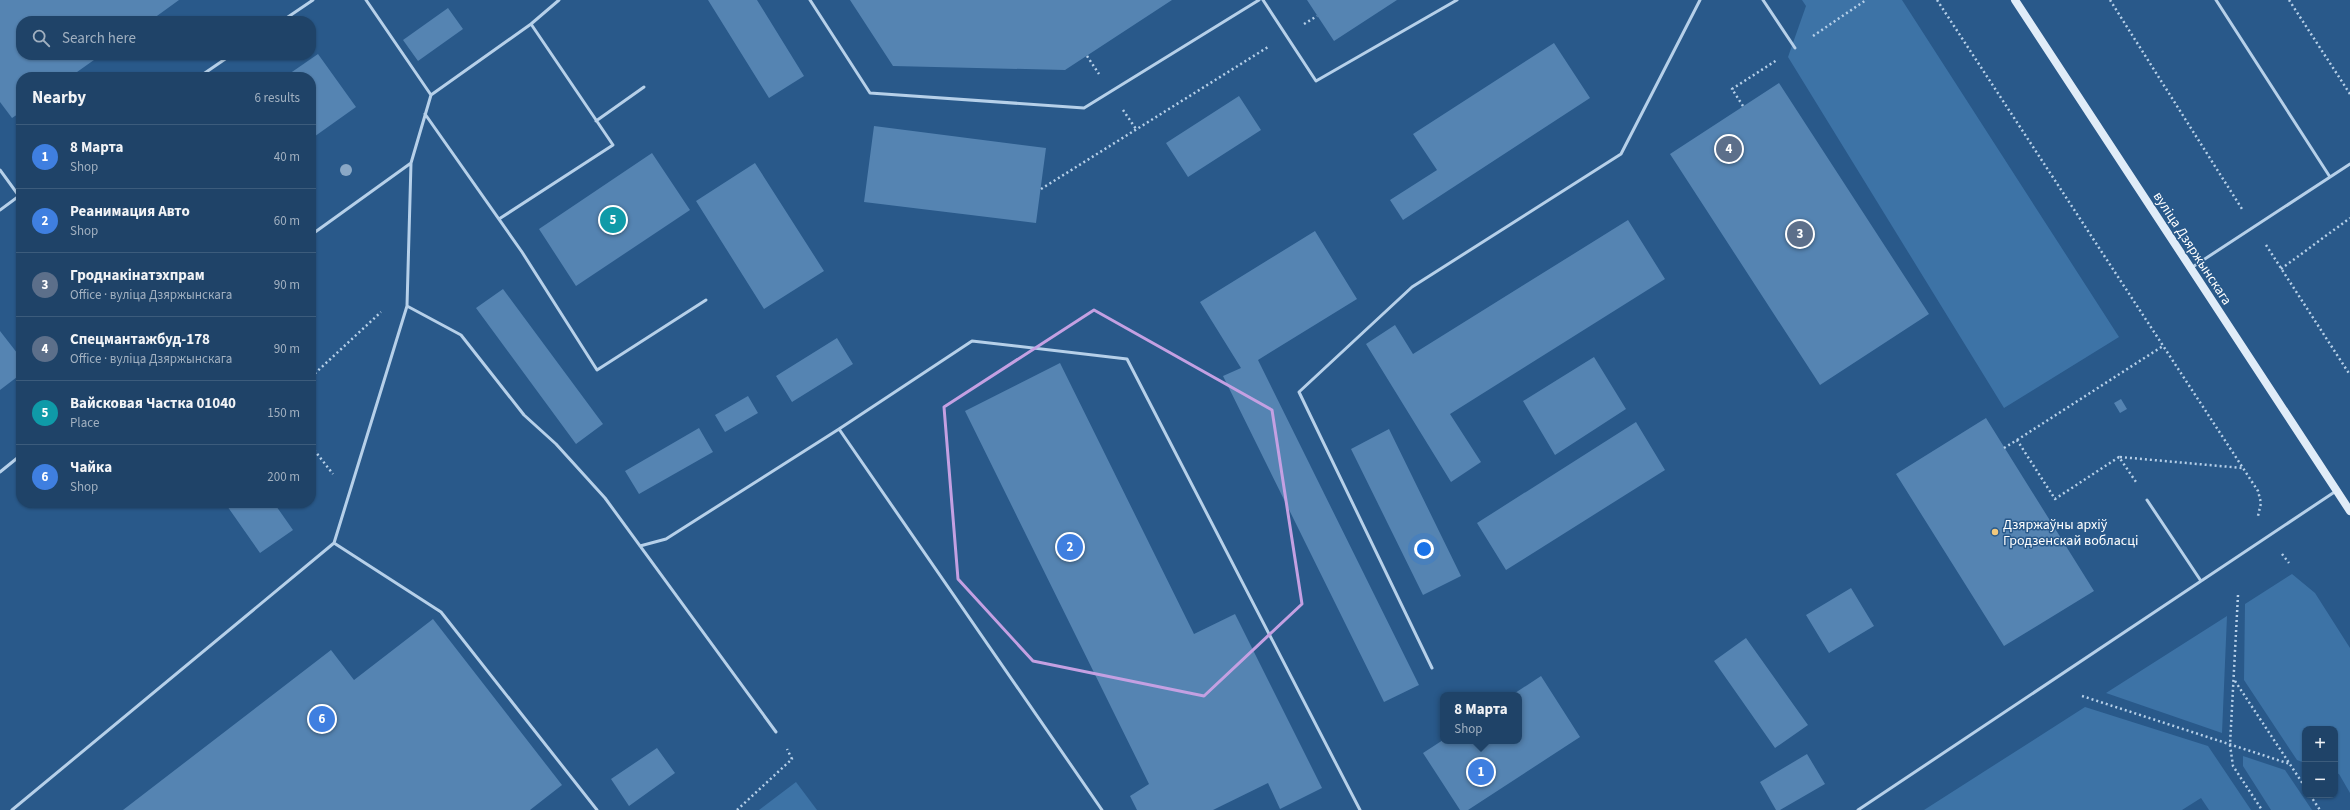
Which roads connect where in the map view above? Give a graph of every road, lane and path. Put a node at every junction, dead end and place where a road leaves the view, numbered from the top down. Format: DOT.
graph roads {
  1 [pos="313,0"];
  2 [pos="366,0"];
  3 [pos="559,0"];
  4 [pos="810,0"];
  5 [pos="1259,0"];
  6 [pos="1263,0"];
  7 [pos="1457,0"];
  8 [pos="1700,0"];
  9 [pos="1763,0"];
  10 [pos="1866,0"];
  11 [pos="1937,0"];
  12 [pos="2015,0"];
  13 [pos="2110,0"];
  14 [pos="2216,0"];
  15 [pos="2289,0"];
  16 [pos="289,16"];
  17 [pos="1317,16"];
  18 [pos="531,24"];
  19 [pos="1286,35"];
  20 [pos="1795,48"];
  21 [pos="224,60"];
  22 [pos="206,72"];
  23 [pos="644,87"];
  24 [pos="2350,94"];
  25 [pos="431,95"];
  26 [pos="1743,106"];
  27 [pos="425,114"];
  28 [pos="596,121"];
  29 [pos="412,163"];
  30 [pos="2350,164"];
  31 [pos="0,170"];
  32 [pos="2330,176"];
  33 [pos="1041,189"];
  34 [pos="16,191"];
  35 [pos="16,199"];
  36 [pos="0,210"];
  37 [pos="2350,218"];
  38 [pos="498,219"];
  39 [pos="2254,227"];
  40 [pos="316,231"];
  41 [pos="2191,268"];
  42 [pos="2281,269"];
  43 [pos="407,287"];
  44 [pos="706,300"];
  45 [pos="407,306"];
  46 [pos="2162,346"];
  47 [pos="316,372"];
  48 [pos="2350,375"];
  49 [pos="839,429"];
  50 [pos="2017,440"];
  51 [pos="2004,448"];
  52 [pos="316,452"];
  53 [pos="2119,457"];
  54 [pos="16,460"];
  55 [pos="2243,468"];
  56 [pos="0,472"];
  57 [pos="2337,490"];
  58 [pos="349,495"];
  59 [pos="2147,500"];
  60 [pos="2350,511"];
  61 [pos="2270,535"];
  62 [pos="334,543"];
  63 [pos="640,546"];
  64 [pos="2289,563"];
  65 [pos="2201,581"];
  66 [pos="2238,595"];
  67 [pos="1432,668"];
  68 [pos="2234,680"];
  69 [pos="2082,696"];
  70 [pos="776,732"];
  71 [pos="2230,745"];
  72 [pos="792,759"];
  73 [pos="2290,764"];
  74 [pos="2302,782"];
  75 [pos="2312,798"];
  76 [pos="12,810"];
  77 [pos="597,810"];
  78 [pos="737,810"];
  79 [pos="1102,810"];
  80 [pos="1360,810"];
  81 [pos="1858,810"];
  82 [pos="2262,810"];
  83 [pos="2320,810"];
  1 -- 16 [label="lane"];
  2 -- 25 [label="lane"];
  3 -- 18 [label="lane"];
  4 -- 5 [label="lane"];
  6 -- 19 [label="lane"];
  7 -- 19 [label="lane"];
  8 -- 67 [label="lane"];
  9 -- 20 [label="lane"];
  10 -- 20 [label="path"];
  11 -- 46 [label="path"];
  12 -- 41 [label="main road, вуліца Дзяржынскага"];
  13 -- 39 [label="path"];
  14 -- 32 [label="lane"];
  15 -- 24 [label="path"];
  17 -- 19 [label="path"];
  18 -- 25 [label="lane"];
  18 -- 28 [label="lane"];
  19 -- 33 [label="path"];
  20 -- 26 [label="path"];
  21 -- 22 [label="lane"];
  23 -- 28 [label="lane"];
  25 -- 27 [label="lane"];
  27 -- 29 [label="lane"];
  27 -- 38 [label="lane"];
  28 -- 38 [label="lane"];
  29 -- 40 [label="lane"];
  29 -- 43 [label="lane"];
  30 -- 32 [label="lane"];
  31 -- 34 [label="lane"];
  32 -- 39 [label="lane"];
  35 -- 36 [label="lane"];
  37 -- 42 [label="path"];
  38 -- 44 [label="lane"];
  39 -- 41 [label="lane"];
  39 -- 42 [label="path"];
  41 -- 57 [label="main road, вуліца Дзяржынскага"];
  42 -- 48 [label="path"];
  43 -- 45 [label="lane"];
  43 -- 47 [label="path"];
  45 -- 58 [label="lane"];
  45 -- 63 [label="lane"];
  46 -- 50 [label="path"];
  46 -- 55 [label="path"];
  49 -- 63 [label="lane"];
  49 -- 79 [label="lane"];
  49 -- 80 [label="lane"];
  50 -- 51 [label="path"];
  50 -- 53 [label="path"];
  52 -- 58 [label="path"];
  53 -- 55 [label="path"];
  53 -- 59 [label="path"];
  54 -- 56 [label="lane"];
  55 -- 61 [label="path"];
  57 -- 60 [label="main road, вуліца Дзяржынскага"];
  57 -- 61 [label="lane"];
  58 -- 62 [label="lane"];
  59 -- 65 [label="lane"];
  61 -- 64 [label="path"];
  61 -- 65 [label="lane"];
  62 -- 76 [label="lane"];
  62 -- 77 [label="lane"];
  63 -- 70 [label="lane"];
  65 -- 81 [label="lane"];
  66 -- 68 [label="path"];
  68 -- 71 [label="path"];
  68 -- 73 [label="path"];
  69 -- 71 [label="path"];
  71 -- 73 [label="path"];
  71 -- 82 [label="path"];
  72 -- 78 [label="path"];
  73 -- 74 [label="path"];
  75 -- 83 [label="path"];
}
